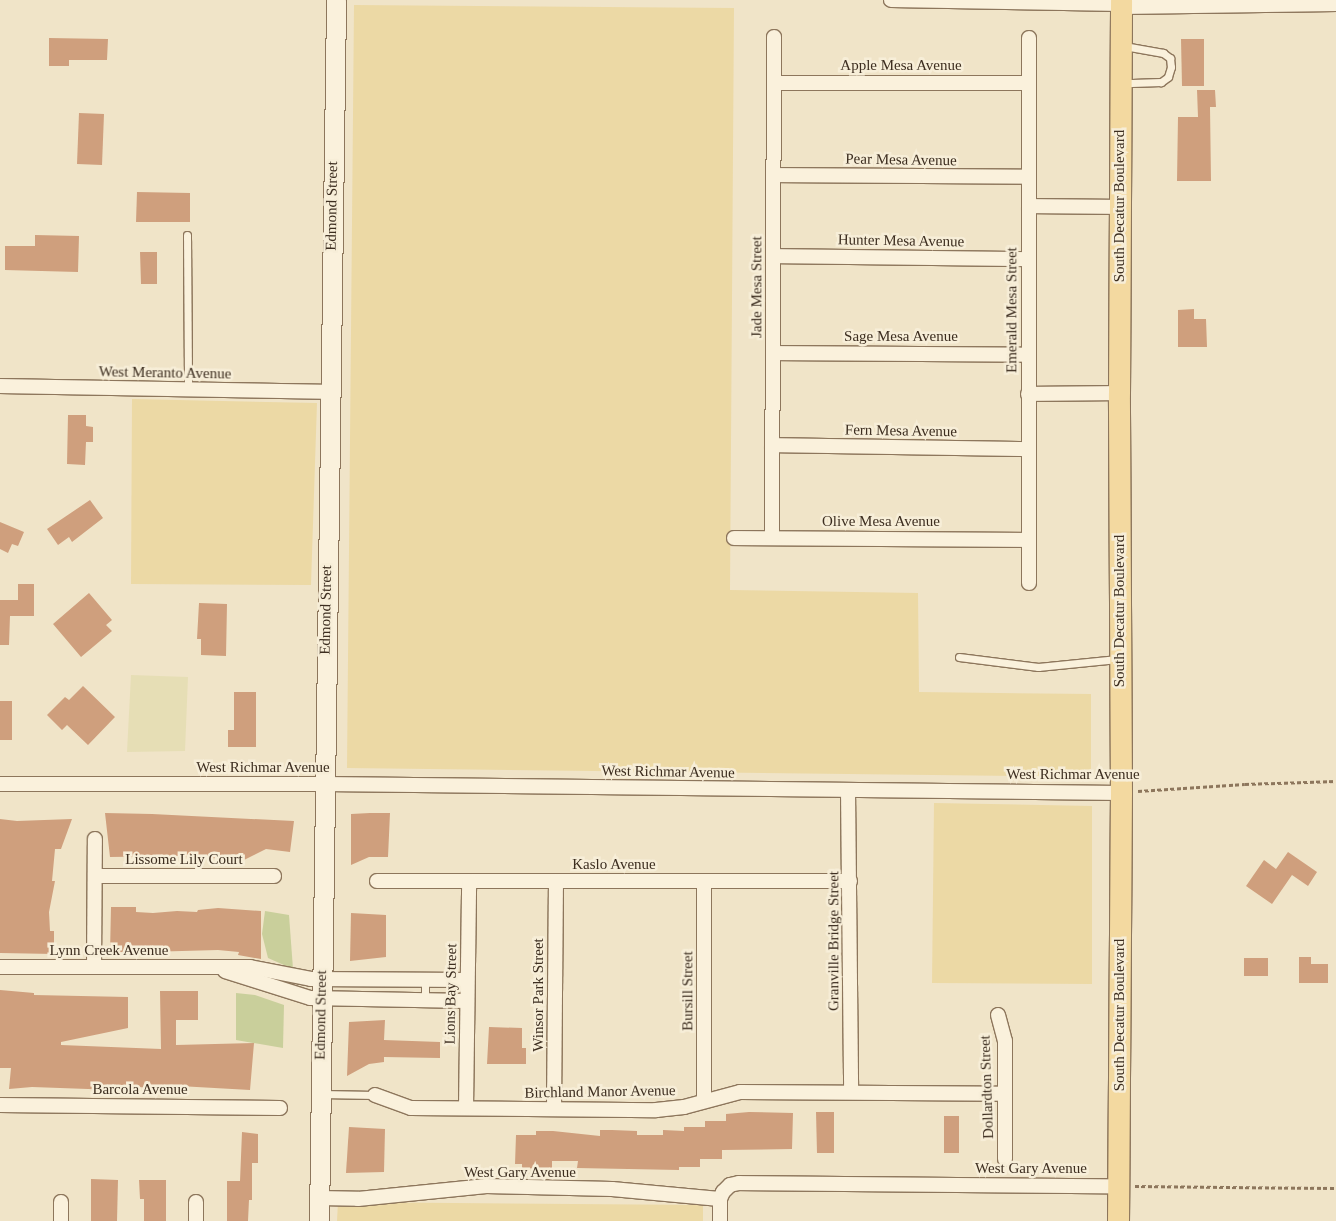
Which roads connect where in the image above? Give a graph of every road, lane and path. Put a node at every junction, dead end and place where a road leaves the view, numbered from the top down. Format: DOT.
graph roads {
  1 [pos="336,0"];
  2 [pos="891,0"];
  3 [pos="1336,1"];
  4 [pos="1121,2"];
  5 [pos="774,37"];
  6 [pos="1029,38"];
  7 [pos="1121,46"];
  8 [pos="1029,82"];
  9 [pos="774,83"];
  10 [pos="1120,83"];
  11 [pos="774,175"];
  12 [pos="1029,177"];
  13 [pos="1029,206"];
  14 [pos="1120,207"];
  15 [pos="187,235"];
  16 [pos="773,256"];
  17 [pos="1029,259"];
  18 [pos="773,353"];
  19 [pos="1028,355"];
  20 [pos="0,386"];
  21 [pos="188,390"];
  22 [pos="330,392"];
  23 [pos="1028,394"];
  24 [pos="1119,394"];
  25 [pos="772,446"];
  26 [pos="1028,449"];
  27 [pos="734,538"];
  28 [pos="772,538"];
  29 [pos="1028,540"];
  30 [pos="1029,582"];
  31 [pos="959,657"];
  32 [pos="1121,659"];
  33 [pos="1336,781"];
  34 [pos="0,784"];
  35 [pos="324,784"];
  36 [pos="848,790"];
  37 [pos="1121,793"];
  38 [pos="95,839"];
  39 [pos="94,876"];
  40 [pos="274,876"];
  41 [pos="377,881"];
  42 [pos="469,881"];
  43 [pos="556,881"];
  44 [pos="704,881"];
  45 [pos="850,881"];
  46 [pos="0,966"];
  47 [pos="94,967"];
  48 [pos="261,967"];
  49 [pos="218,968"];
  50 [pos="255,980"];
  51 [pos="322,980"];
  52 [pos="425,980"];
  53 [pos="468,980"];
  54 [pos="322,999"];
  55 [pos="425,1000"];
  56 [pos="467,1001"];
  57 [pos="998,1016"];
  58 [pos="851,1092"];
  59 [pos="321,1094"];
  60 [pos="1004,1094"];
  61 [pos="376,1095"];
  62 [pos="704,1101"];
  63 [pos="0,1105"];
  64 [pos="280,1108"];
  65 [pos="466,1108"];
  66 [pos="554,1109"];
  67 [pos="1005,1158"];
  68 [pos="1119,1186"];
  69 [pos="1336,1188"];
  70 [pos="723,1193"];
  71 [pos="319,1198"];
  72 [pos="61,1202"];
  73 [pos="196,1202"];
  74 [pos="61,1221"];
  75 [pos="196,1221"];
  76 [pos="319,1221"];
  77 [pos="720,1221"];
  78 [pos="1118,1221"];
  1 -- 22 [label="street, Edmond Street"];
  2 -- 4 [label="street"];
  3 -- 4 [label="street"];
  4 -- 7 [label="main road, South Decatur Boulevard"];
  5 -- 9 [label="street, Jade Mesa Street"];
  6 -- 8 [label="street, Emerald Mesa Street"];
  7 -- 10 [label="main road, South Decatur Boulevard"];
  7 -- 10 [label="lane"];
  8 -- 9 [label="street, Apple Mesa Avenue"];
  8 -- 12 [label="street, Emerald Mesa Street"];
  9 -- 11 [label="street, Jade Mesa Street"];
  10 -- 14 [label="main road, South Decatur Boulevard"];
  11 -- 12 [label="street, Pear Mesa Avenue"];
  11 -- 16 [label="street, Jade Mesa Street"];
  12 -- 13 [label="street, Emerald Mesa Street"];
  13 -- 14 [label="street"];
  13 -- 17 [label="street, Emerald Mesa Street"];
  14 -- 24 [label="main road, South Decatur Boulevard"];
  15 -- 21 [label="lane"];
  16 -- 17 [label="street, Hunter Mesa Avenue"];
  16 -- 18 [label="street, Jade Mesa Street"];
  17 -- 19 [label="street, Emerald Mesa Street"];
  18 -- 19 [label="street, Sage Mesa Avenue"];
  18 -- 25 [label="street, Jade Mesa Street"];
  19 -- 23 [label="street, Emerald Mesa Street"];
  20 -- 21 [label="street, West Meranto Avenue"];
  21 -- 22 [label="street, West Meranto Avenue"];
  22 -- 35 [label="street, Edmond Street"];
  23 -- 24 [label="street"];
  23 -- 26 [label="street, Emerald Mesa Street"];
  24 -- 32 [label="main road, South Decatur Boulevard"];
  25 -- 26 [label="street, Fern Mesa Avenue"];
  25 -- 28 [label="street, Jade Mesa Street"];
  26 -- 29 [label="street, Emerald Mesa Street"];
  27 -- 28 [label="street, Olive Mesa Avenue"];
  28 -- 29 [label="street, Olive Mesa Avenue"];
  29 -- 30 [label="street, Emerald Mesa Street"];
  31 -- 32 [label="lane"];
  32 -- 37 [label="main road, South Decatur Boulevard"];
  33 -- 37 [label="path, West Richmar Avenue"];
  34 -- 35 [label="street, West Richmar Avenue"];
  35 -- 36 [label="street, West Richmar Avenue"];
  35 -- 51 [label="street, Edmond Street"];
  36 -- 37 [label="street, West Richmar Avenue"];
  36 -- 45 [label="street, Granville Bridge Street"];
  37 -- 68 [label="main road, South Decatur Boulevard"];
  38 -- 39 [label="street"];
  39 -- 40 [label="street, Lissome Lily Court"];
  39 -- 47 [label="street"];
  41 -- 42 [label="street, Kaslo Avenue"];
  42 -- 43 [label="street, Kaslo Avenue"];
  42 -- 53 [label="street, Lions Bay Street"];
  43 -- 44 [label="street, Kaslo Avenue"];
  43 -- 66 [label="street, Winsor Park Street"];
  44 -- 45 [label="street, Kaslo Avenue"];
  44 -- 62 [label="street, Bursill Street"];
  45 -- 58 [label="street, Granville Bridge Street"];
  46 -- 47 [label="street, Lynn Creek Avenue"];
  47 -- 49 [label="street, Lynn Creek Avenue"];
  48 -- 49 [label="street, Lynn Creek Avenue"];
  48 -- 50 [label="lane"];
  48 -- 51 [label="street, Lynn Creek Avenue"];
  49 -- 50 [label="street, Lynn Creek Avenue"];
  50 -- 54 [label="street, Lynn Creek Avenue"];
  51 -- 52 [label="street, Lynn Creek Avenue"];
  51 -- 54 [label="street, Edmond Street"];
  52 -- 53 [label="street, Lynn Creek Avenue"];
  52 -- 55 [label="lane"];
  53 -- 56 [label="street, Lions Bay Street"];
  54 -- 55 [label="street, Lynn Creek Avenue"];
  54 -- 59 [label="street, Edmond Street"];
  55 -- 56 [label="street, Lynn Creek Avenue"];
  56 -- 65 [label="street, Lions Bay Street"];
  57 -- 60 [label="street, Dollardton Street"];
  58 -- 60 [label="street, Birchland Manor Avenue"];
  58 -- 62 [label="street, Birchland Manor Avenue"];
  59 -- 61 [label="lane"];
  59 -- 71 [label="street, Edmond Street"];
  60 -- 67 [label="street, Dollardton Street"];
  61 -- 65 [label="street, Birchland Manor Avenue"];
  62 -- 66 [label="street, Birchland Manor Avenue"];
  63 -- 64 [label="street, Barcola Avenue"];
  65 -- 66 [label="street, Birchland Manor Avenue"];
  68 -- 69 [label="path"];
  68 -- 70 [label="street, West Gary Avenue"];
  68 -- 78 [label="main road, South Decatur Boulevard"];
  70 -- 71 [label="street, West Gary Avenue"];
  70 -- 77 [label="street"];
  71 -- 76 [label="street, Edmond Street"];
  72 -- 74 [label="street"];
  73 -- 75 [label="street"];
}
